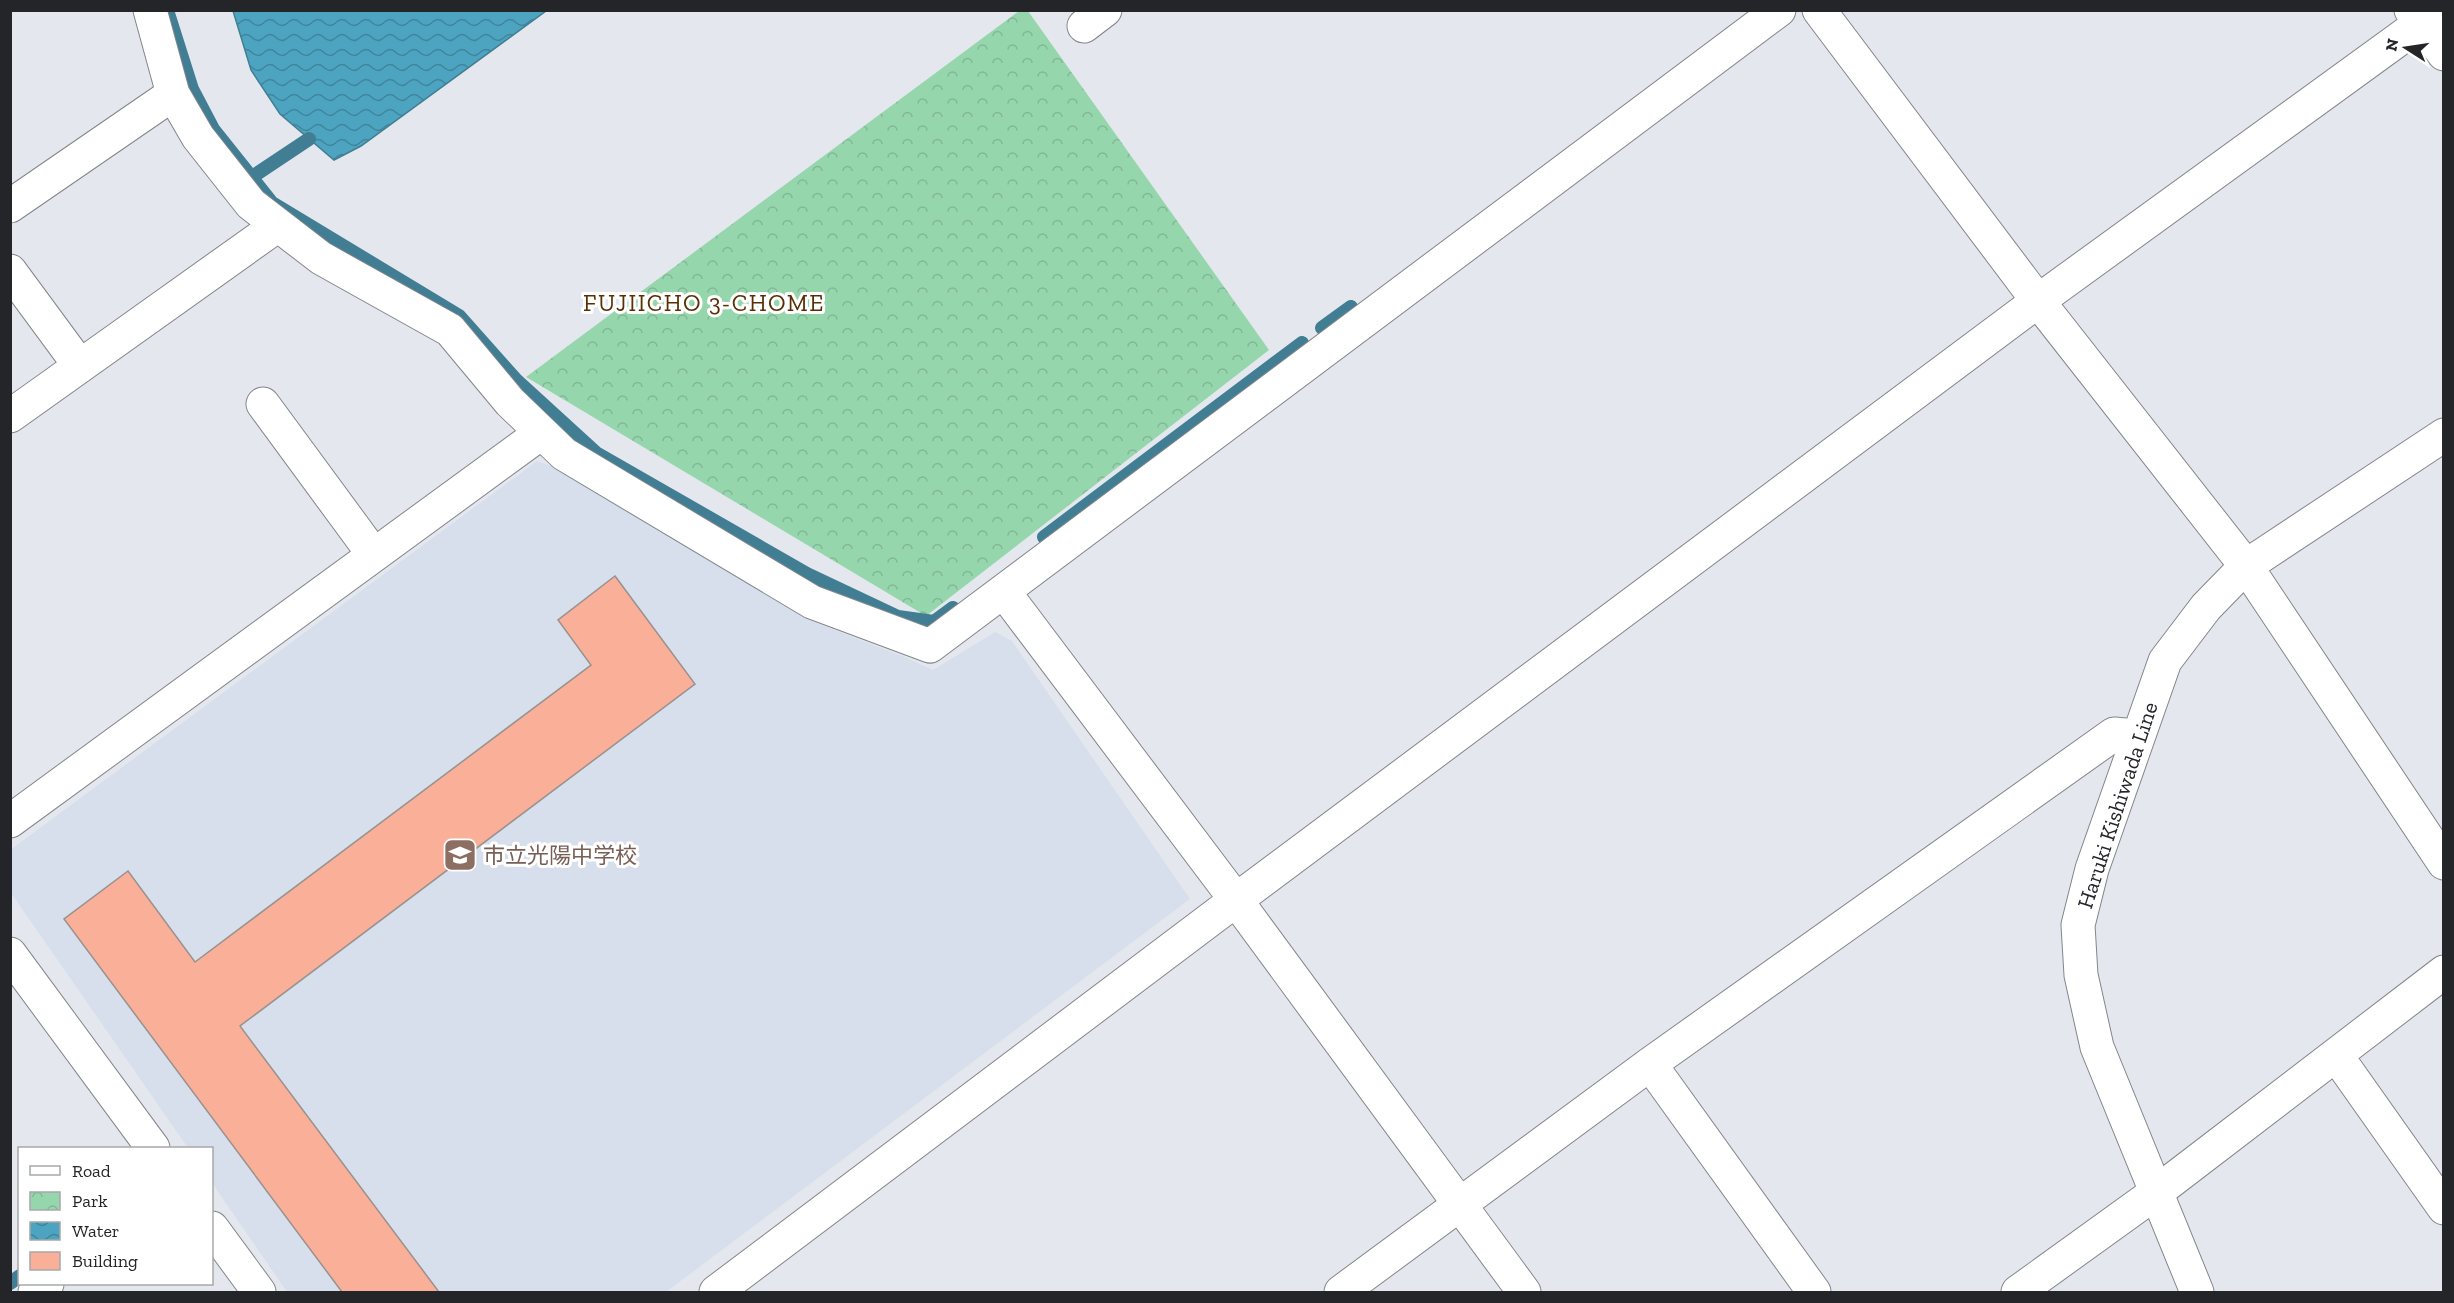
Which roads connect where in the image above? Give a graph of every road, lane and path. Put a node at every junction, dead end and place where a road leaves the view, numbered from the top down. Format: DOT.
graph roads {
  1 [pos="150,10"];
  2 [pos="1779,10"];
  3 [pos="1819,10"];
  4 [pos="2424,15"];
  5 [pos="2444,54"];
  6 [pos="172,94"];
  7 [pos="10,206"];
  8 [pos="278,225"];
  9 [pos="10,271"];
  10 [pos="2038,301"];
  11 [pos="80,366"];
  12 [pos="263,404"];
  13 [pos="10,416"];
  14 [pos="541,433"];
  15 [pos="2444,435"];
  16 [pos="374,555"];
  17 [pos="2246,566"];
  18 [pos="1004,592"];
  19 [pos="2138,736"];
  20 [pos="10,821"];
  21 [pos="2444,864"];
  22 [pos="1236,900"];
  23 [pos="10,954"];
  24 [pos="2444,972"];
  25 [pos="2336,1055"];
  26 [pos="1650,1064"];
  27 [pos="152,1147"];
  28 [pos="2158,1191"];
  29 [pos="1460,1205"];
  30 [pos="2444,1208"];
  31 [pos="213,1229"];
  32 [pos="259,1293"];
  33 [pos="716,1293"];
  34 [pos="1341,1293"];
  35 [pos="1524,1293"];
  36 [pos="1814,1293"];
  37 [pos="2018,1293"];
  38 [pos="2197,1293"];
  1 -- 6 [label="street"];
  2 -- 18 [label="street"];
  3 -- 10 [label="street"];
  4 -- 5 [label="street"];
  4 -- 10 [label="street"];
  6 -- 7 [label="street"];
  6 -- 8 [label="street"];
  8 -- 11 [label="street"];
  8 -- 14 [label="street"];
  9 -- 11 [label="street"];
  10 -- 17 [label="street"];
  10 -- 22 [label="street"];
  11 -- 13 [label="street"];
  12 -- 16 [label="street"];
  14 -- 16 [label="street"];
  14 -- 18 [label="street"];
  15 -- 17 [label="street, Haruki Kishiwada Line"];
  16 -- 20 [label="street"];
  17 -- 19 [label="street, Haruki Kishiwada Line"];
  17 -- 21 [label="street"];
  18 -- 22 [label="street"];
  19 -- 26 [label="street"];
  19 -- 28 [label="street, Haruki Kishiwada Line"];
  22 -- 29 [label="street"];
  22 -- 33 [label="street"];
  23 -- 27 [label="street"];
  24 -- 25 [label="street"];
  25 -- 28 [label="street"];
  25 -- 30 [label="street"];
  26 -- 29 [label="street"];
  26 -- 36 [label="street"];
  28 -- 37 [label="street"];
  28 -- 38 [label="street, Haruki Kishiwada Line"];
  29 -- 34 [label="street"];
  29 -- 35 [label="street"];
  31 -- 32 [label="street"];
}
